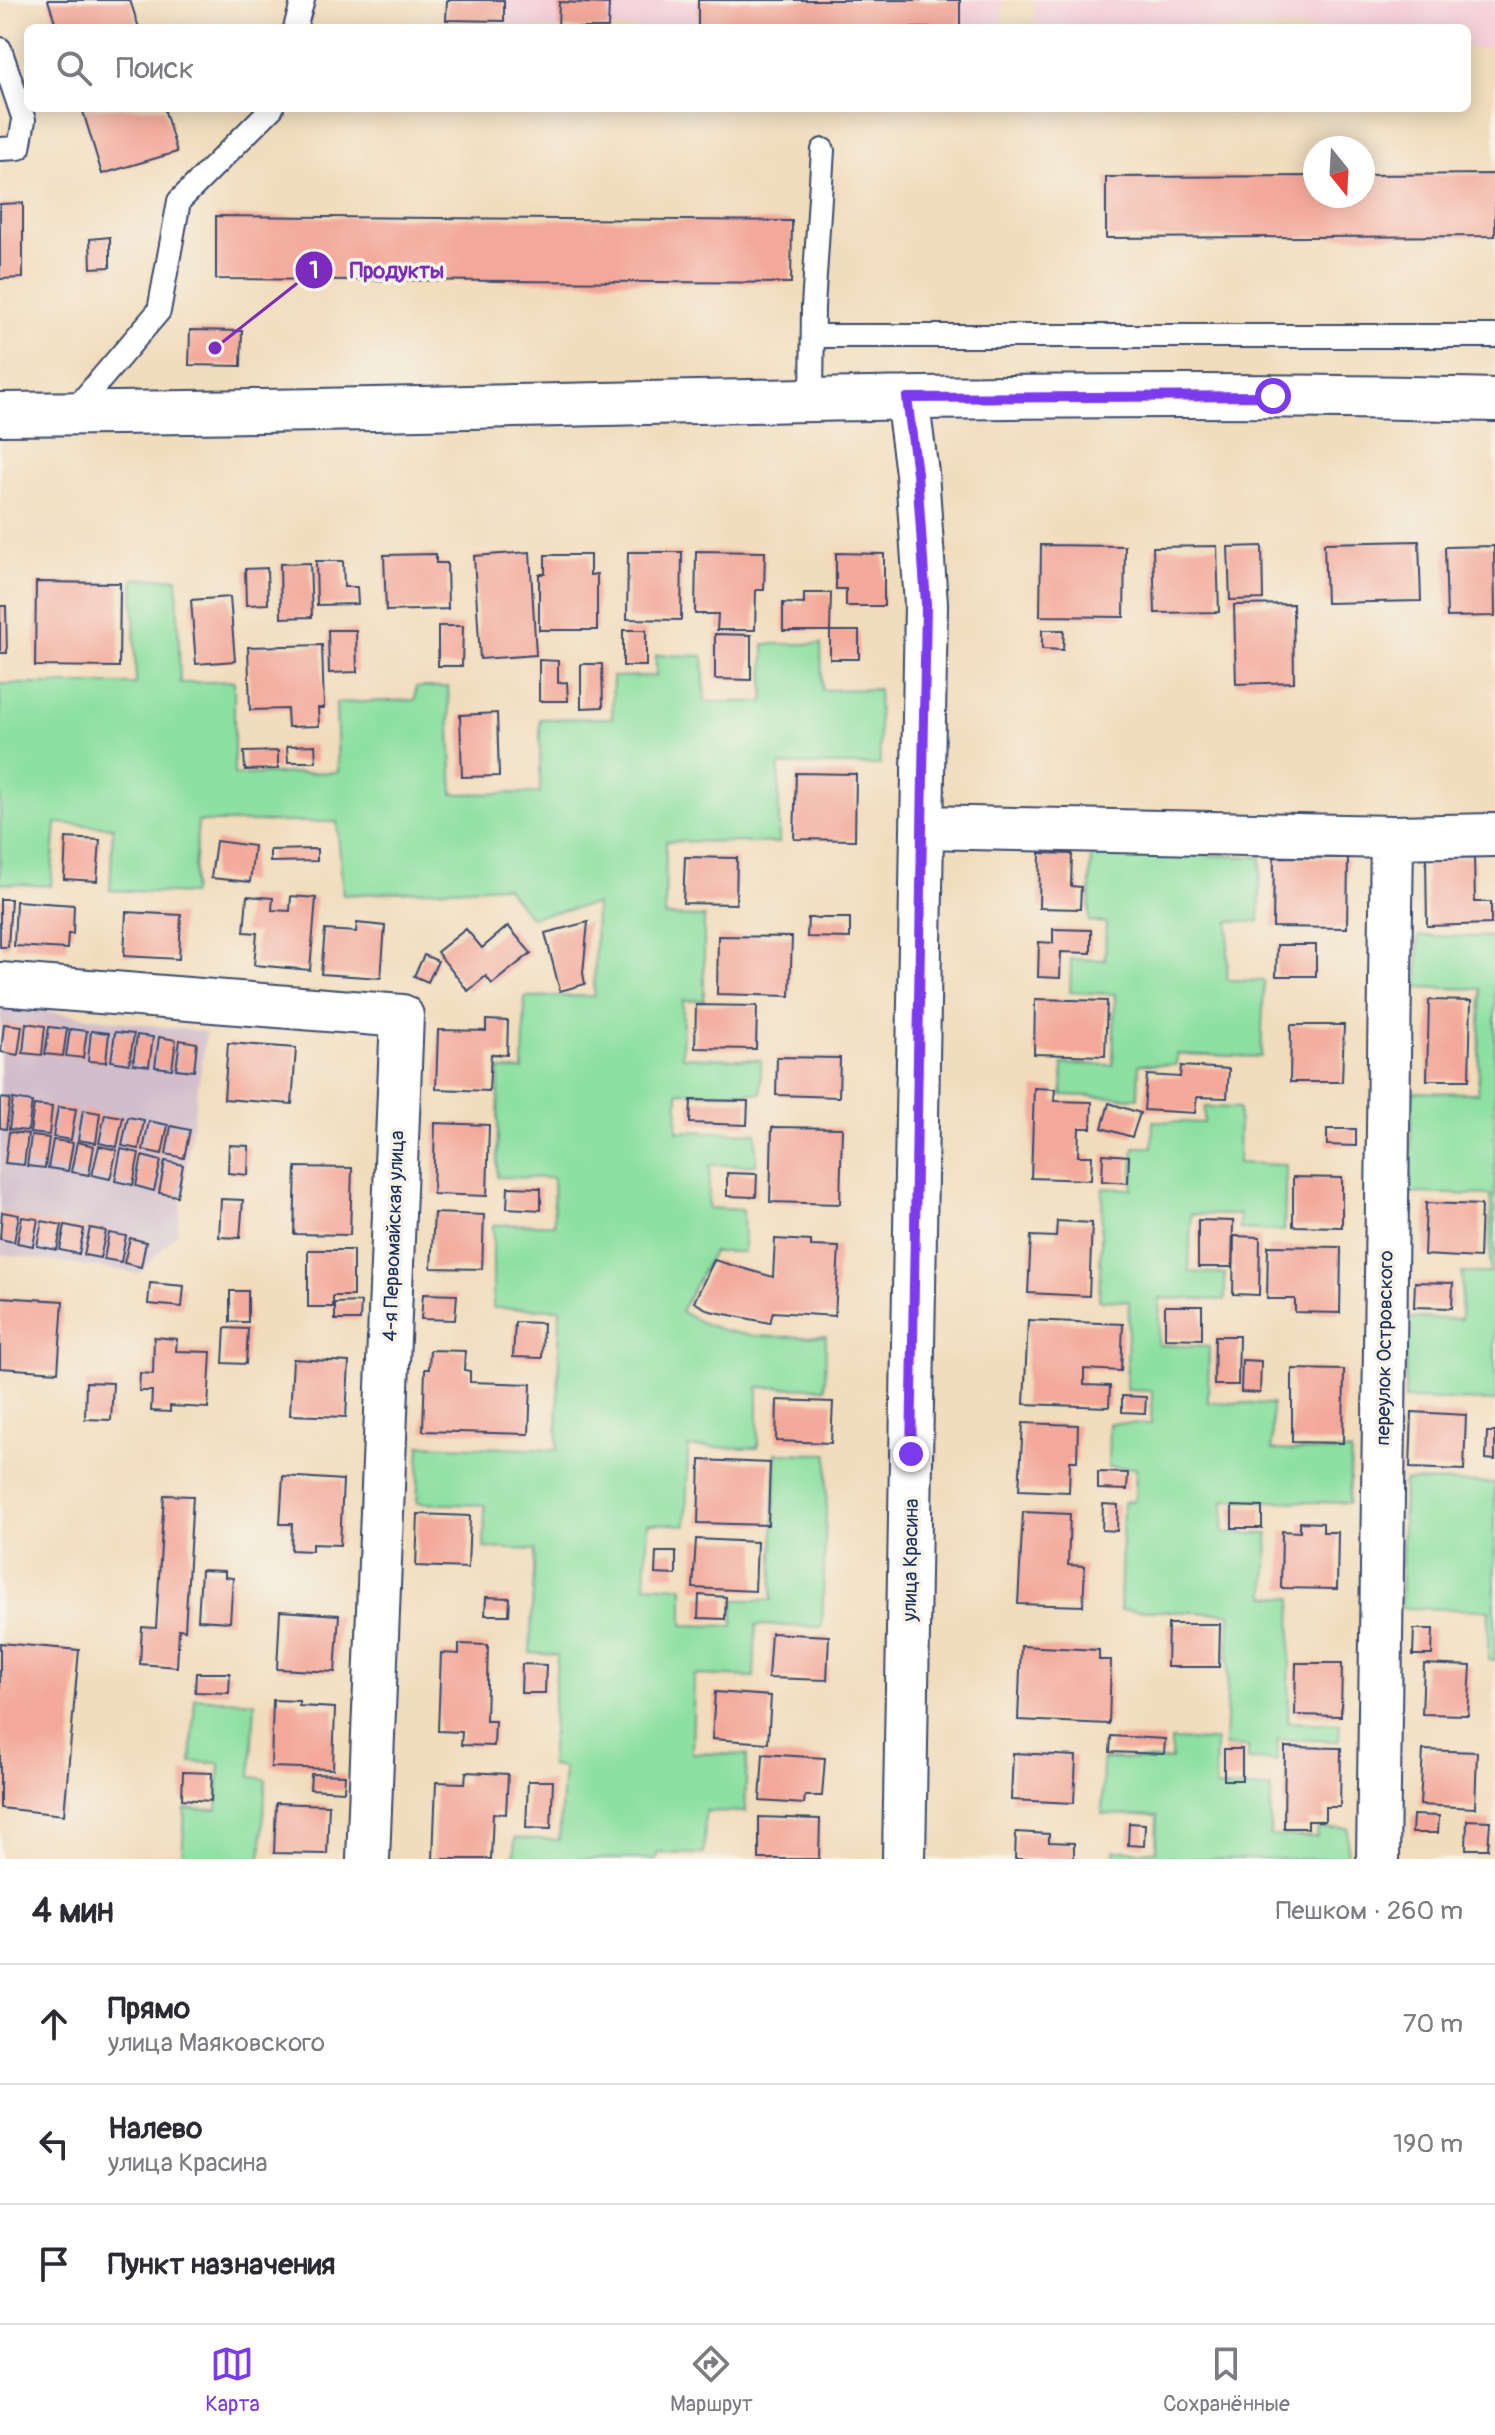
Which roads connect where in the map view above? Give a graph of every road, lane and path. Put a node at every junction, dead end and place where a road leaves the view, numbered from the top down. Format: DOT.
graph roads {
  1 [pos="303,0"];
  2 [pos="296,24"];
  3 [pos="0,49"];
  4 [pos="268,112"];
  5 [pos="0,149"];
  6 [pos="823,150"];
  7 [pos="813,336"];
  8 [pos="1495,336"];
  9 [pos="812,398"];
  10 [pos="907,398"];
  11 [pos="1495,400"];
  12 [pos="0,414"];
  13 [pos="71,414"];
  14 [pos="924,827"];
  15 [pos="1495,835"];
  16 [pos="1392,837"];
  17 [pos="0,984"];
  18 [pos="368,1859"];
  19 [pos="904,1859"];
  20 [pos="1378,1859"];
  1 -- 2 [label="lane"];
  3 -- 5 [label="lane"];
  4 -- 13 [label="lane"];
  6 -- 7 [label="lane"];
  7 -- 8 [label="lane"];
  7 -- 9 [label="lane"];
  9 -- 10 [label="street"];
  9 -- 13 [label="street"];
  10 -- 11 [label="street"];
  10 -- 14 [label="street, улица Красина"];
  12 -- 13 [label="street"];
  14 -- 16 [label="street"];
  14 -- 19 [label="street, улица Красина"];
  15 -- 16 [label="street"];
  16 -- 20 [label="street, переулок Островского"];
  17 -- 18 [label="street, 4-я Первомайская улица"];
}
